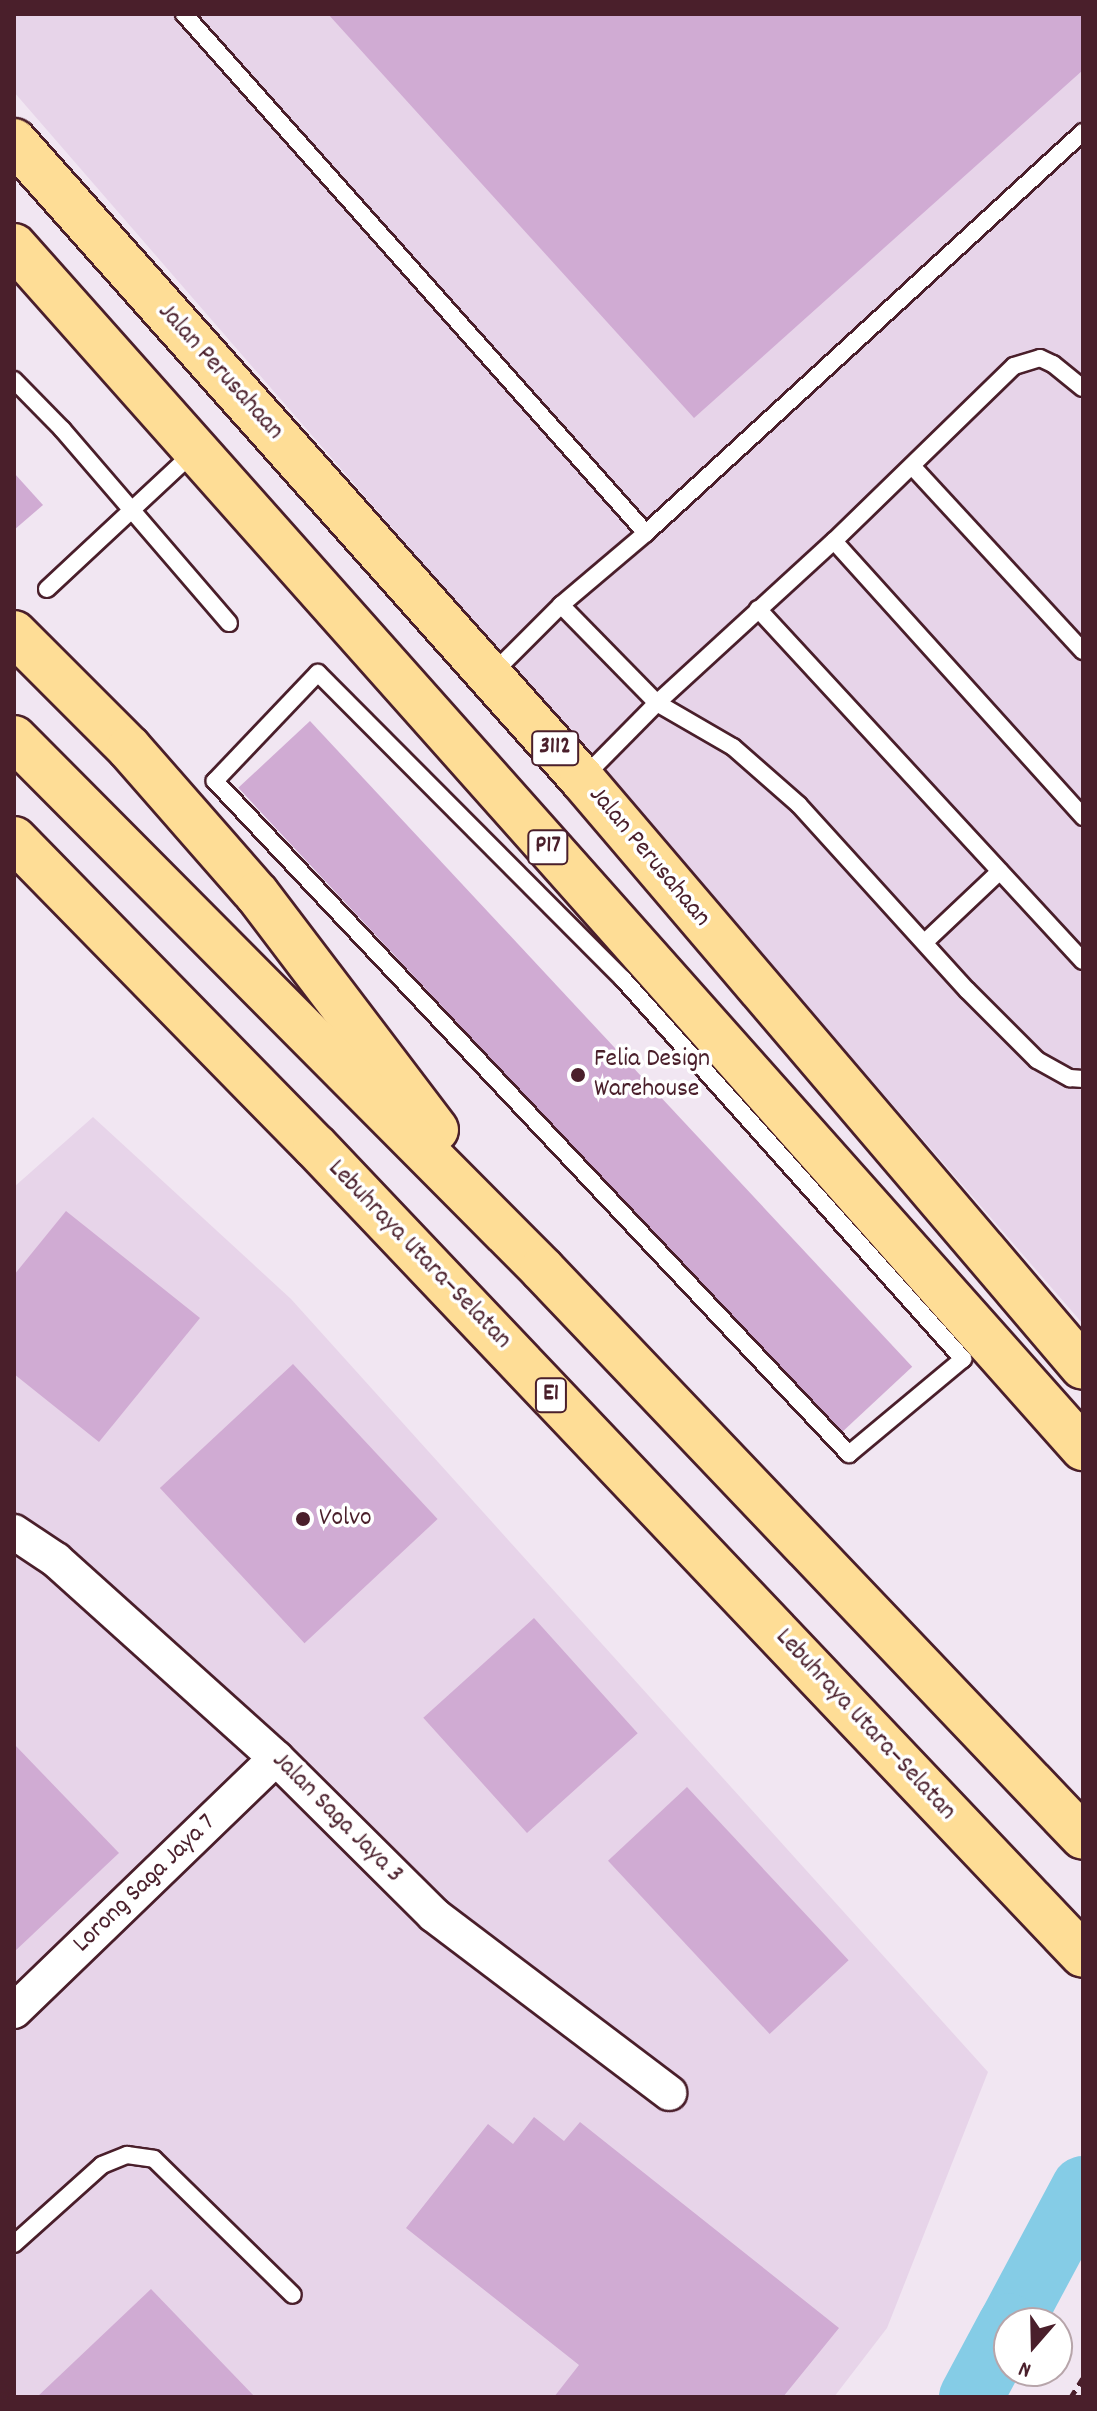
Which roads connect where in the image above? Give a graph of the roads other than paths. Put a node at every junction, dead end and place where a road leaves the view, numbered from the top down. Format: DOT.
graph roads {
  1 [pos="184,14"];
  2 [pos="14,141"];
  3 [pos="1080,143"];
  4 [pos="14,246"];
  5 [pos="14,380"];
  6 [pos="1083,388"];
  7 [pos="196,450"];
  8 [pos="912,466"];
  9 [pos="133,513"];
  10 [pos="646,533"];
  11 [pos="834,541"];
  12 [pos="47,589"];
  13 [pos="561,605"];
  14 [pos="758,609"];
  15 [pos="229,623"];
  16 [pos="14,633"];
  17 [pos="1083,651"];
  18 [pos="491,675"];
  19 [pos="657,703"];
  20 [pos="14,738"];
  21 [pos="582,779"];
  22 [pos="1083,817"];
  23 [pos="14,839"];
  24 [pos="1000,871"];
  25 [pos="925,942"];
  26 [pos="1083,961"];
  27 [pos="633,968"];
  28 [pos="1083,1079"];
  29 [pos="542,1269"];
  30 [pos="1083,1367"];
  31 [pos="1083,1448"];
  32 [pos="14,1532"];
  33 [pos="276,1758"];
  34 [pos="1083,1837"];
  35 [pos="1083,1955"];
  36 [pos="14,2011"];
  37 [pos="669,2093"];
  38 [pos="14,2244"];
  39 [pos="293,2295"];
  1 -- 10 [label="lane"];
  2 -- 18 [label="main road, Jalan Perusahaan / 3112"];
  3 -- 10 [label="lane"];
  4 -- 7 [label="main road, P17"];
  5 -- 9 [label="lane"];
  6 -- 8 [label="lane"];
  7 -- 9 [label="lane"];
  7 -- 27 [label="main road, P17"];
  8 -- 11 [label="lane"];
  8 -- 17 [label="lane"];
  9 -- 12 [label="lane"];
  9 -- 15 [label="lane"];
  10 -- 13 [label="lane"];
  11 -- 14 [label="lane"];
  11 -- 22 [label="lane"];
  13 -- 18 [label="lane"];
  13 -- 19 [label="lane"];
  14 -- 19 [label="lane"];
  14 -- 24 [label="lane"];
  16 -- 29 [label="main road"];
  18 -- 21 [label="main road, Jalan Perusahaan / 3112"];
  19 -- 21 [label="lane"];
  19 -- 25 [label="lane"];
  20 -- 29 [label="main road"];
  21 -- 30 [label="main road, Jalan Perusahaan / 3112"];
  23 -- 35 [label="main road, Lebuhraya Utara–Selatan / E1"];
  24 -- 25 [label="lane"];
  24 -- 26 [label="lane"];
  25 -- 28 [label="lane"];
  27 -- 27 [label="lane"];
  27 -- 31 [label="main road, P17"];
  29 -- 34 [label="main road"];
  32 -- 33 [label="street, Jalan Saga Jaya 3"];
  33 -- 36 [label="street, Lorong Saga Jaya 7"];
  33 -- 37 [label="street, Jalan Saga Jaya 3"];
  38 -- 39 [label="lane"];
}
